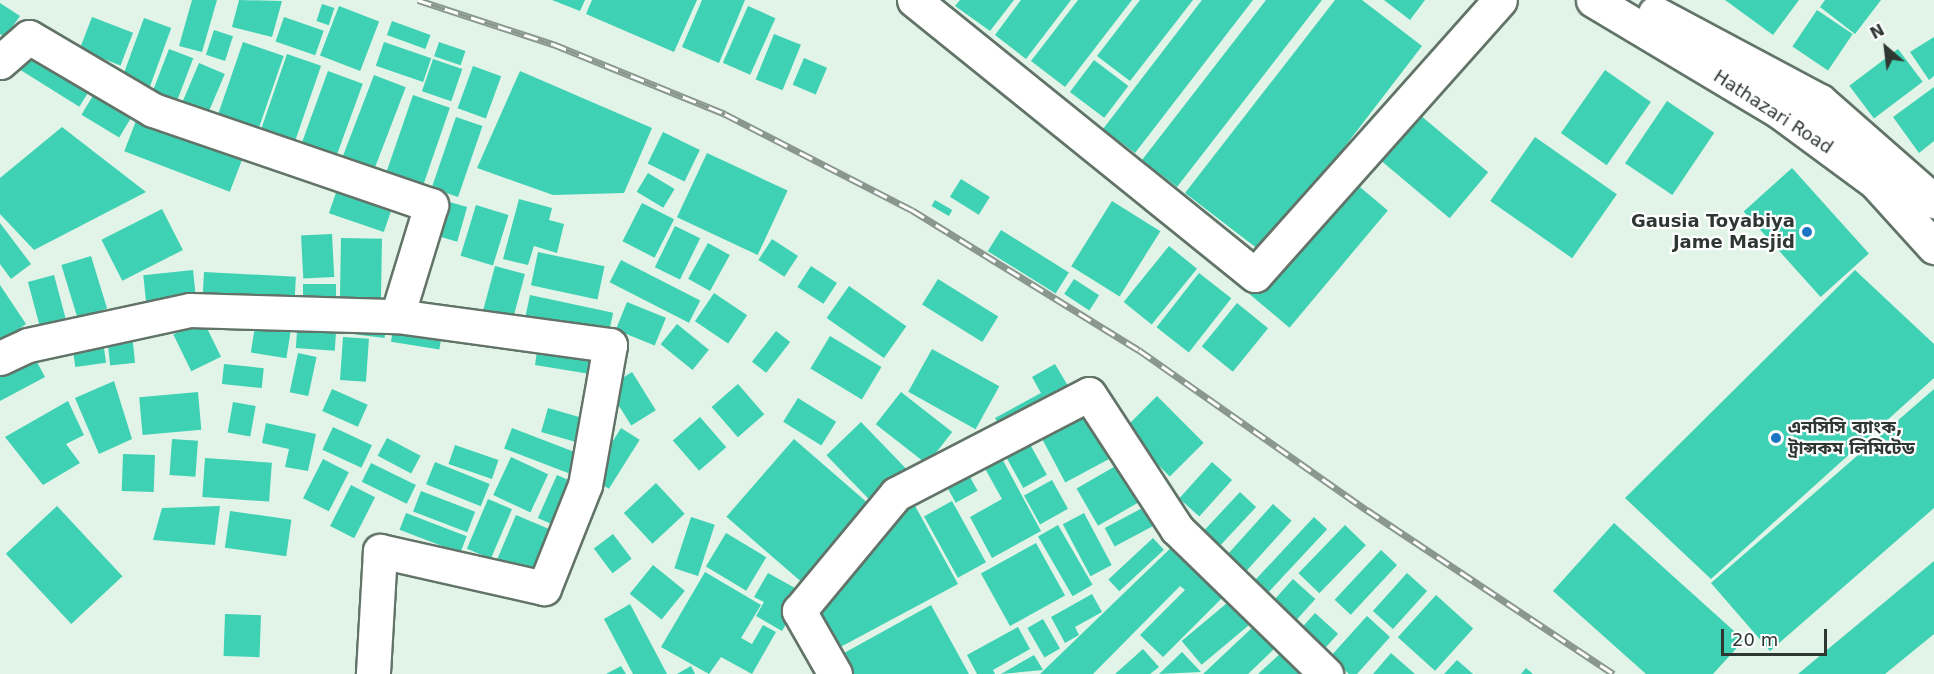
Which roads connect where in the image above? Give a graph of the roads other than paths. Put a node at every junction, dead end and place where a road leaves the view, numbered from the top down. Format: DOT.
graph roads {
  1 [pos="914,0"];
  2 [pos="1500,0"];
  3 [pos="1593,0"];
  4 [pos="1636,0"];
  5 [pos="0,62"];
  6 [pos="1934,201"];
  7 [pos="1934,247"];
  8 [pos="397,316"];
  9 [pos="0,358"];
  10 [pos="373,674"];
  11 [pos="835,674"];
  12 [pos="1326,674"];
  1 -- 2 [label="main road"];
  3 -- 7 [label="main road, Hathazari Road"];
  4 -- 6 [label="main road, Hathazari Road"];
  5 -- 8 [label="main road"];
  8 -- 9 [label="main road"];
  8 -- 10 [label="main road"];
  11 -- 12 [label="main road"];
}
